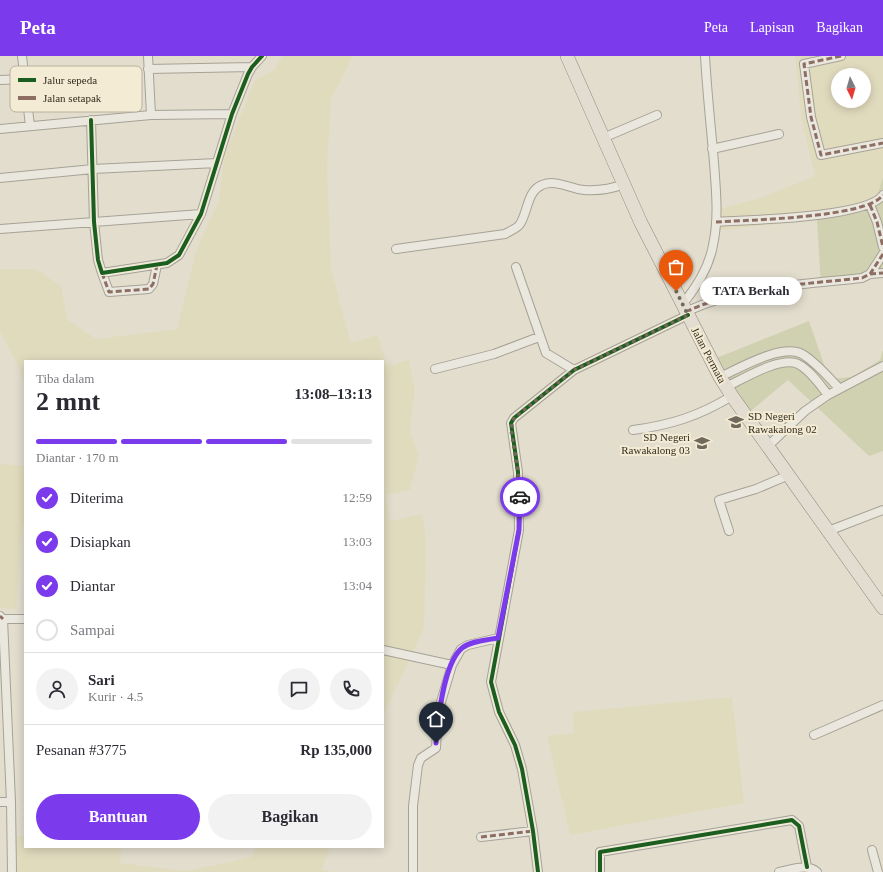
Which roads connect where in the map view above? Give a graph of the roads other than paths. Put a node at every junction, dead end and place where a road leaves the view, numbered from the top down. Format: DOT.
graph roads {
  1 [pos="22,56"];
  2 [pos="148,56"];
  3 [pos="262,56"];
  4 [pos="567,56"];
  5 [pos="705,56"];
  6 [pos="841,56"];
  7 [pos="23,66"];
  8 [pos="252,67"];
  9 [pos="148,69"];
  10 [pos="0,80"];
  11 [pos="10,80"];
  12 [pos="29,112"];
  13 [pos="232,114"];
  14 [pos="151,115"];
  15 [pos="657,116"];
  16 [pos="91,120"];
  17 [pos="30,126"];
  18 [pos="0,129"];
  19 [pos="779,134"];
  20 [pos="603,138"];
  21 [pos="883,143"];
  22 [pos="712,149"];
  23 [pos="217,163"];
  24 [pos="93,169"];
  25 [pos="0,178"];
  26 [pos="624,184"];
  27 [pos="883,195"];
  28 [pos="870,205"];
  29 [pos="201,214"];
  30 [pos="94,222"];
  31 [pos="716,222"];
  32 [pos="0,229"];
  33 [pos="883,247"];
  34 [pos="396,249"];
  35 [pos="883,254"];
  36 [pos="157,265"];
  37 [pos="516,267"];
  38 [pos="102,273"];
  39 [pos="883,273"];
  40 [pos="870,274"];
  41 [pos="686,310"];
  42 [pos="539,338"];
  43 [pos="883,366"];
  44 [pos="435,369"];
  45 [pos="574,370"];
  46 [pos="726,387"];
  47 [pos="839,388"];
  48 [pos="828,395"];
  49 [pos="633,430"];
  50 [pos="768,446"];
  51 [pos="789,476"];
  52 [pos="883,510"];
  53 [pos="729,531"];
  54 [pos="828,531"];
  55 [pos="883,608"];
  56 [pos="1,617"];
  57 [pos="24,618"];
  58 [pos="498,638"];
  59 [pos="384,650"];
  60 [pos="452,665"];
  61 [pos="883,705"];
  62 [pos="3,711"];
  63 [pos="814,735"];
  64 [pos="0,802"];
  65 [pos="11,802"];
  66 [pos="533,831"];
  67 [pos="481,837"];
  68 [pos="872,850"];
  69 [pos="807,867"];
  70 [pos="12,872"];
  71 [pos="413,872"];
  72 [pos="538,872"];
  73 [pos="600,872"];
  74 [pos="779,872"];
  75 [pos="817,872"];
  76 [pos="878,872"];
  1 -- 7 [label="street"];
  2 -- 9 [label="street"];
  3 -- 8 [label="street"];
  4 -- 20 [label="main road, Jalan Permata"];
  5 -- 22 [label="street"];
  6 -- 21 [label="street"];
  8 -- 9 [label="street"];
  8 -- 13 [label="street"];
  9 -- 14 [label="street"];
  10 -- 11 [label="street"];
  12 -- 17 [label="street"];
  13 -- 14 [label="street"];
  13 -- 23 [label="street"];
  14 -- 16 [label="street"];
  15 -- 20 [label="street"];
  16 -- 17 [label="street"];
  16 -- 24 [label="street"];
  17 -- 18 [label="street"];
  19 -- 22 [label="street"];
  20 -- 26 [label="main road, Jalan Permata"];
  22 -- 31 [label="street"];
  23 -- 24 [label="street"];
  23 -- 29 [label="street"];
  24 -- 25 [label="street"];
  24 -- 30 [label="street"];
  26 -- 34 [label="street"];
  26 -- 41 [label="main road, Jalan Permata"];
  27 -- 28 [label="street"];
  28 -- 31 [label="street"];
  28 -- 33 [label="street"];
  29 -- 30 [label="street"];
  29 -- 36 [label="street"];
  30 -- 32 [label="street"];
  30 -- 38 [label="street"];
  31 -- 41 [label="street"];
  35 -- 40 [label="street"];
  36 -- 38 [label="street"];
  36 -- 38 [label="street"];
  37 -- 42 [label="street"];
  39 -- 40 [label="street"];
  40 -- 41 [label="street"];
  41 -- 45 [label="street"];
  41 -- 46 [label="main road, Jalan Permata"];
  42 -- 44 [label="street"];
  42 -- 45 [label="street"];
  43 -- 47 [label="street"];
  45 -- 58 [label="street"];
  46 -- 47 [label="street"];
  46 -- 48 [label="street"];
  46 -- 49 [label="street"];
  46 -- 50 [label="main road, Jalan Permata"];
  47 -- 48 [label="street"];
  48 -- 50 [label="street"];
  50 -- 51 [label="main road, Jalan Permata"];
  51 -- 53 [label="street"];
  51 -- 54 [label="main road, Jalan Permata"];
  52 -- 54 [label="street"];
  54 -- 55 [label="main road, Jalan Permata"];
  56 -- 57 [label="street"];
  56 -- 62 [label="street"];
  58 -- 60 [label="street"];
  58 -- 66 [label="street"];
  59 -- 60 [label="street"];
  60 -- 71 [label="street"];
  61 -- 63 [label="street"];
  62 -- 65 [label="street"];
  64 -- 65 [label="street"];
  65 -- 70 [label="street"];
  66 -- 67 [label="street"];
  66 -- 72 [label="street"];
  68 -- 76 [label="street"];
  69 -- 73 [label="street"];
  69 -- 74 [label="street"];
  69 -- 75 [label="street"];
}
